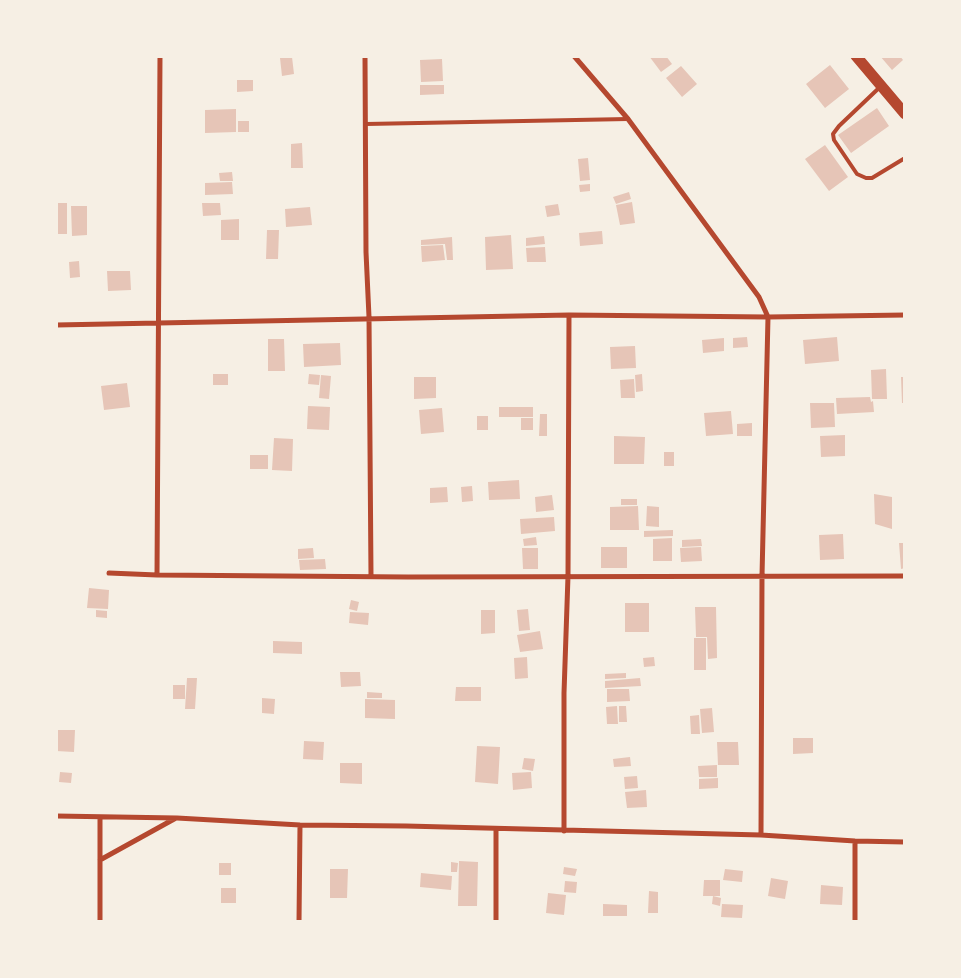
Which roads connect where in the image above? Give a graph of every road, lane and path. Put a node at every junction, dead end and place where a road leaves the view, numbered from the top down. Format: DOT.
graph roads {
  1 [pos="160,56"];
  2 [pos="365,56"];
  3 [pos="574,56"];
  4 [pos="856,56"];
  5 [pos="881,86"];
  6 [pos="905,114"];
  7 [pos="628,119"];
  8 [pos="366,124"];
  9 [pos="905,158"];
  10 [pos="569,315"];
  11 [pos="905,315"];
  12 [pos="768,317"];
  13 [pos="369,318"];
  14 [pos="159,324"];
  15 [pos="56,325"];
  16 [pos="109,573"];
  17 [pos="157,575"];
  18 [pos="371,576"];
  19 [pos="568,576"];
  20 [pos="762,576"];
  21 [pos="905,576"];
  22 [pos="56,816"];
  23 [pos="100,818"];
  24 [pos="177,818"];
  25 [pos="300,825"];
  26 [pos="496,829"];
  27 [pos="564,831"];
  28 [pos="761,835"];
  29 [pos="856,841"];
  30 [pos="905,842"];
  31 [pos="100,860"];
  32 [pos="100,922"];
  33 [pos="299,922"];
  34 [pos="496,922"];
  35 [pos="855,922"];
  1 -- 14 [label="street"];
  2 -- 8 [label="street"];
  3 -- 7 [label="street"];
  4 -- 5 [label="main road"];
  5 -- 6 [label="main road"];
  5 -- 9 [label="lane"];
  7 -- 8 [label="lane"];
  7 -- 12 [label="street"];
  8 -- 13 [label="street"];
  10 -- 12 [label="street"];
  10 -- 13 [label="street"];
  10 -- 19 [label="street"];
  11 -- 12 [label="street"];
  12 -- 20 [label="street"];
  13 -- 14 [label="street"];
  13 -- 18 [label="street"];
  14 -- 15 [label="street"];
  14 -- 17 [label="street"];
  16 -- 17 [label="street"];
  17 -- 18 [label="street"];
  18 -- 19 [label="street"];
  19 -- 20 [label="street"];
  19 -- 27 [label="street"];
  20 -- 21 [label="street"];
  20 -- 28 [label="street"];
  22 -- 23 [label="street"];
  23 -- 24 [label="street"];
  23 -- 31 [label="street"];
  24 -- 25 [label="street"];
  24 -- 31 [label="street"];
  25 -- 26 [label="street"];
  25 -- 33 [label="street"];
  26 -- 27 [label="street"];
  26 -- 34 [label="street"];
  27 -- 28 [label="street"];
  28 -- 29 [label="street"];
  29 -- 30 [label="street"];
  29 -- 35 [label="street"];
  31 -- 32 [label="street"];
}
